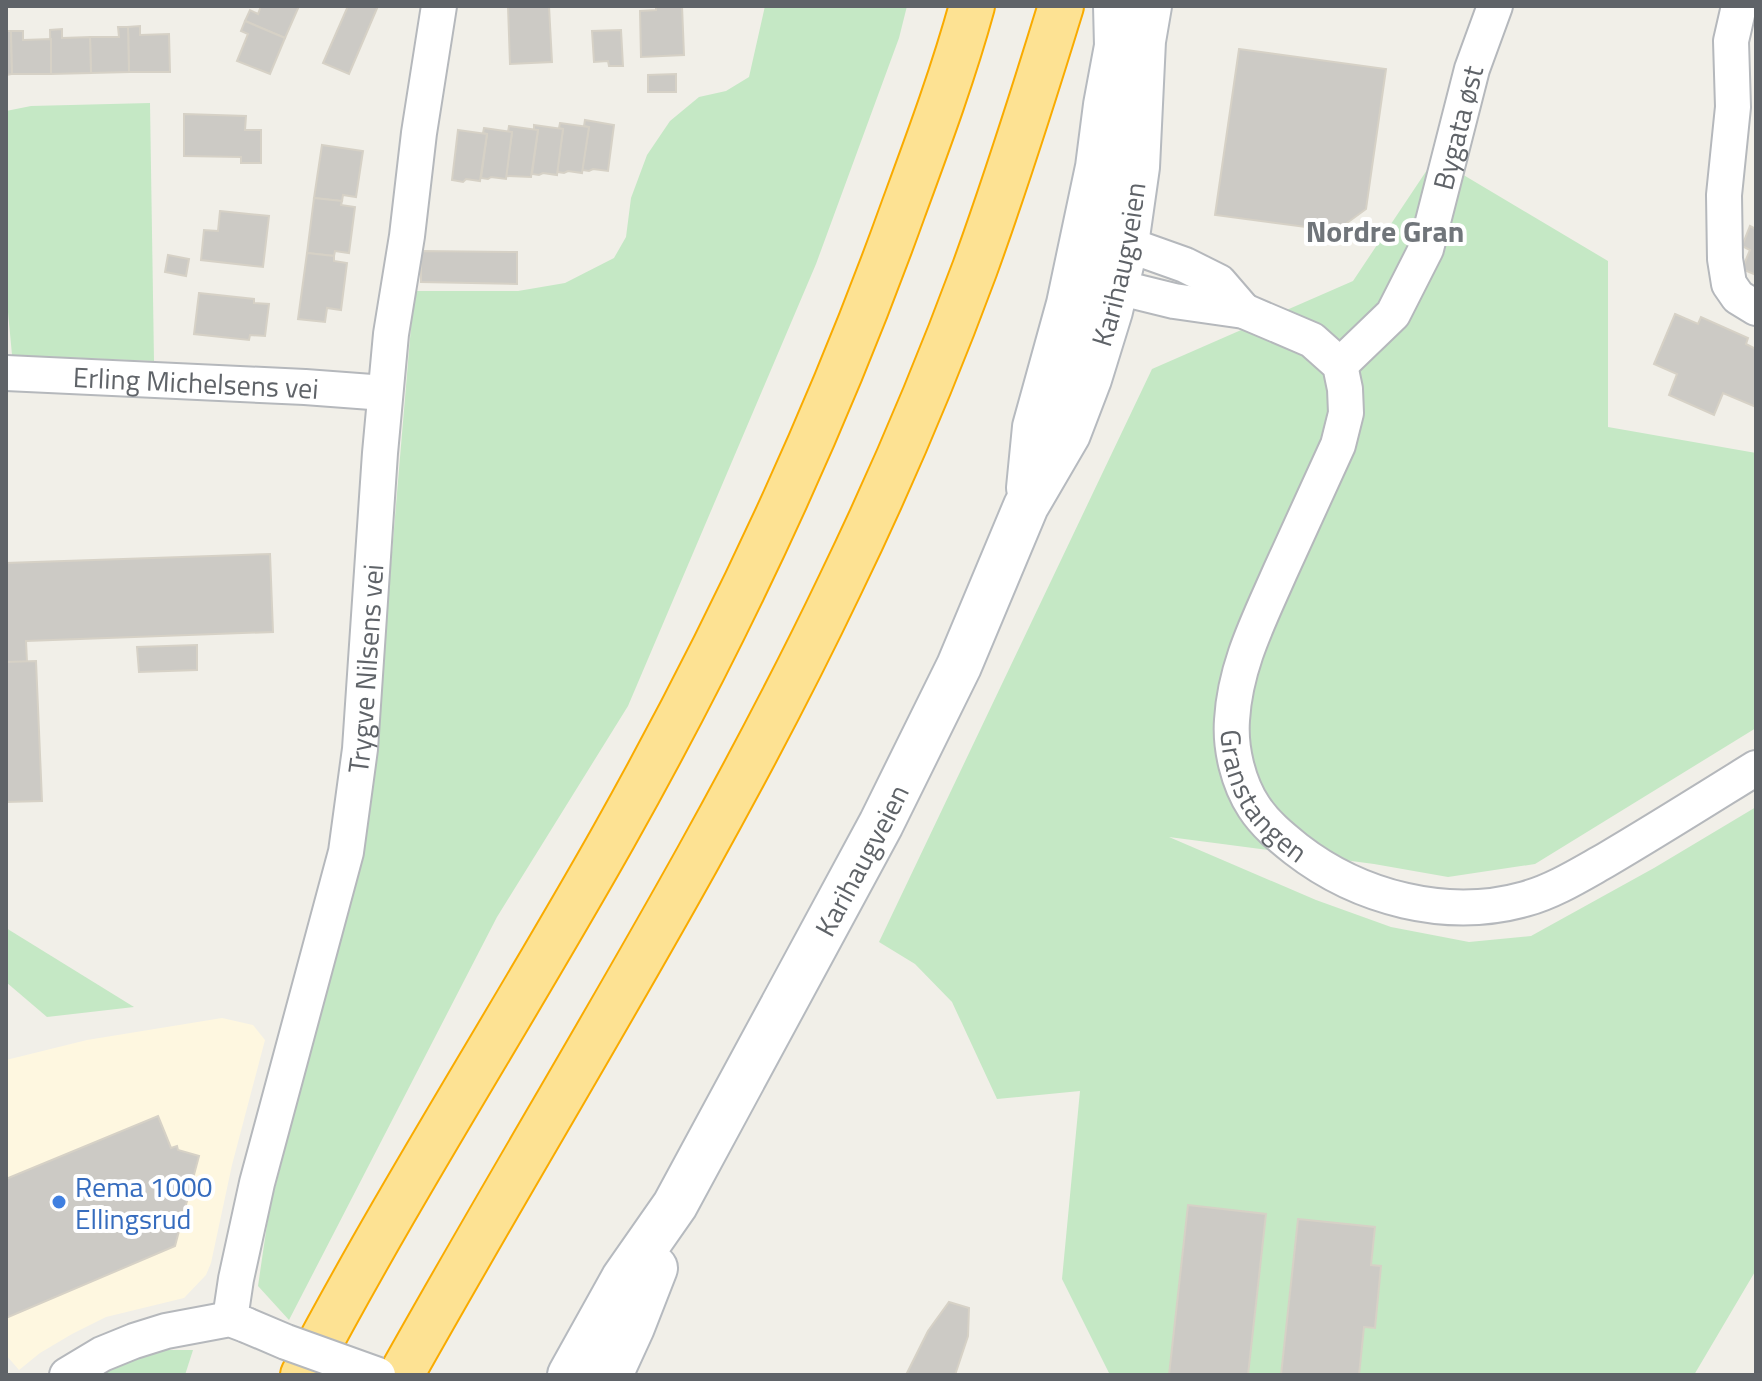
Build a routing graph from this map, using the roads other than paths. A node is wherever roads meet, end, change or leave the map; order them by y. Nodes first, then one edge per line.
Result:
1 (439, 6) edge
2 (972, 6) edge
3 (1061, 6) edge
4 (1149, 6) edge
5 (1495, 6) edge
6 (1739, 6) edge
7 (1116, 26) edge
8 (1744, 112) edge
9 (1126, 244) junction
10 (1080, 253) junction
11 (1117, 287) junction
12 (1756, 308) edge
13 (1244, 311) junction
14 (1340, 365) junction
15 (6, 373) edge
16 (385, 393) junction
17 (1026, 506) junction
18 (1756, 768) edge
19 (675, 1205) junction
20 (238, 1322) junction
21 (67, 1375) edge
22 (303, 1375) edge
23 (378, 1375) edge
24 (401, 1375) edge
25 (570, 1375) edge
26 (610, 1375) edge

1 - 16 street, Trygve Nilsens vei
2 - 22 highway
3 - 24 highway
4 - 9 main road, Karihaugveien
5 - 14 street, Bygata øst
6 - 8 street
7 - 10 main road, Karihaugveien
8 - 12 street
9 - 10 street
9 - 11 main road, Karihaugveien
9 - 13 street
10 - 11 street
10 - 17 main road, Karihaugveien
11 - 13 street
11 - 17 main road, Karihaugveien
13 - 14 street
14 - 18 street, Granstangen
15 - 16 street, Erling Michelsens vei
16 - 20 street, Trygve Nilsens vei
17 - 19 main road, Karihaugveien
19 - 25 main road, Karihaugveien
19 - 26 main road, Karihaugveien
20 - 21 street
20 - 23 street, bridge

